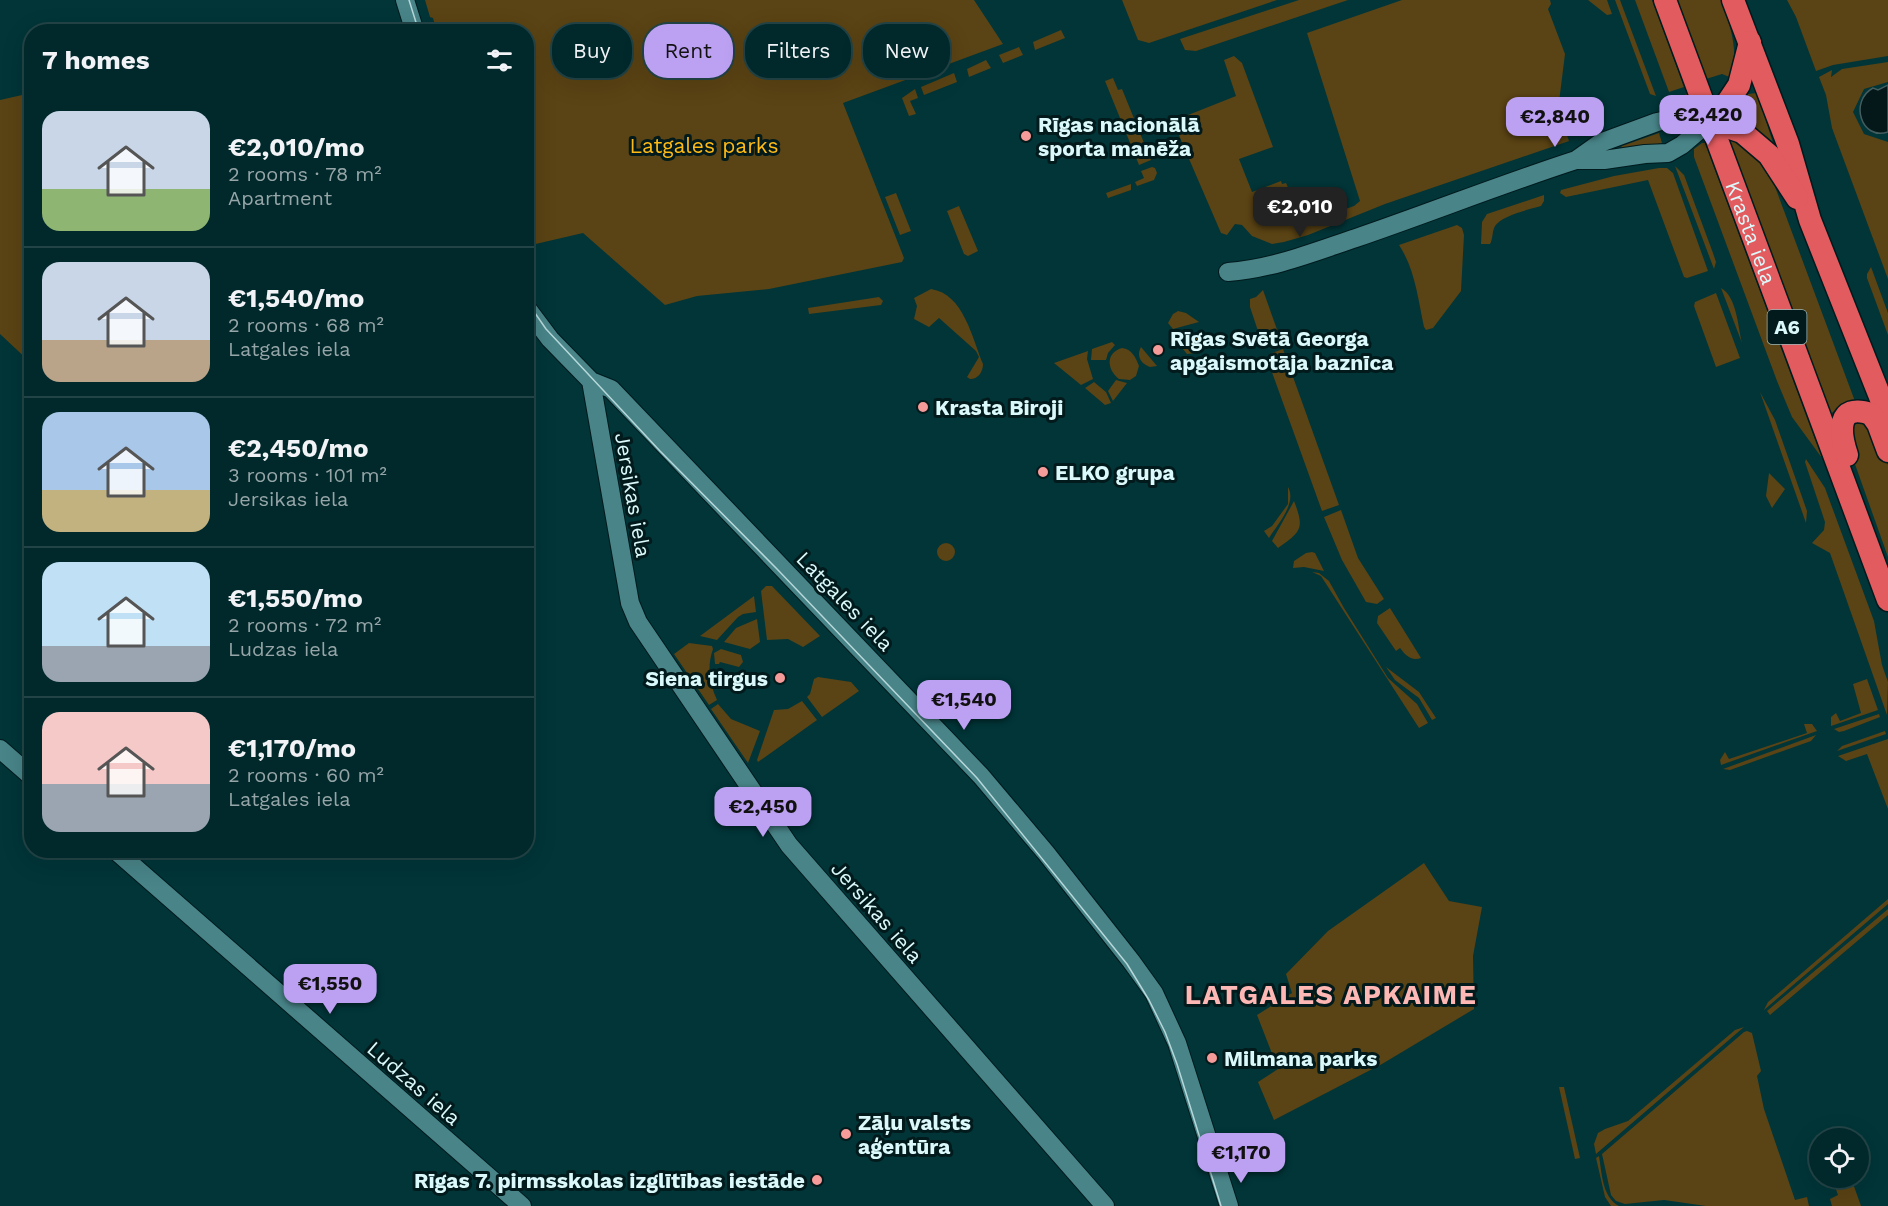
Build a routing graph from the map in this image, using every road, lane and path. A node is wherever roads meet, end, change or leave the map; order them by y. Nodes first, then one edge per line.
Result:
1 (405, 0) edge
2 (1665, 0) edge
3 (1733, 0) edge
4 (412, 24) edge
5 (1750, 42) junction
6 (1710, 120) junction
7 (1576, 160) junction
8 (1810, 220) junction
9 (1228, 272) dead end
10 (534, 318) edge
11 (591, 381) junction
12 (1888, 417) edge
13 (1888, 451) edge
14 (1864, 533) junction
15 (1888, 600) edge
16 (0, 749) edge
17 (24, 770) edge
18 (124, 858) edge
19 (522, 1206) edge
20 (1105, 1206) edge
21 (1229, 1206) edge

1 - 4 street
2 - 6 highway, Krasta iela / A6
3 - 5 highway
5 - 6 highway
5 - 8 highway
6 - 7 street
6 - 7 street
6 - 8 highway
6 - 14 highway, Krasta iela / A6
7 - 9 street
8 - 12 highway
10 - 11 street, Latgales iela
11 - 20 street, Jersikas iela
11 - 21 street, Latgales iela
13 - 14 highway, A6
14 - 15 highway, Krasta iela / A6
16 - 17 street
18 - 19 street, Ludzas iela

